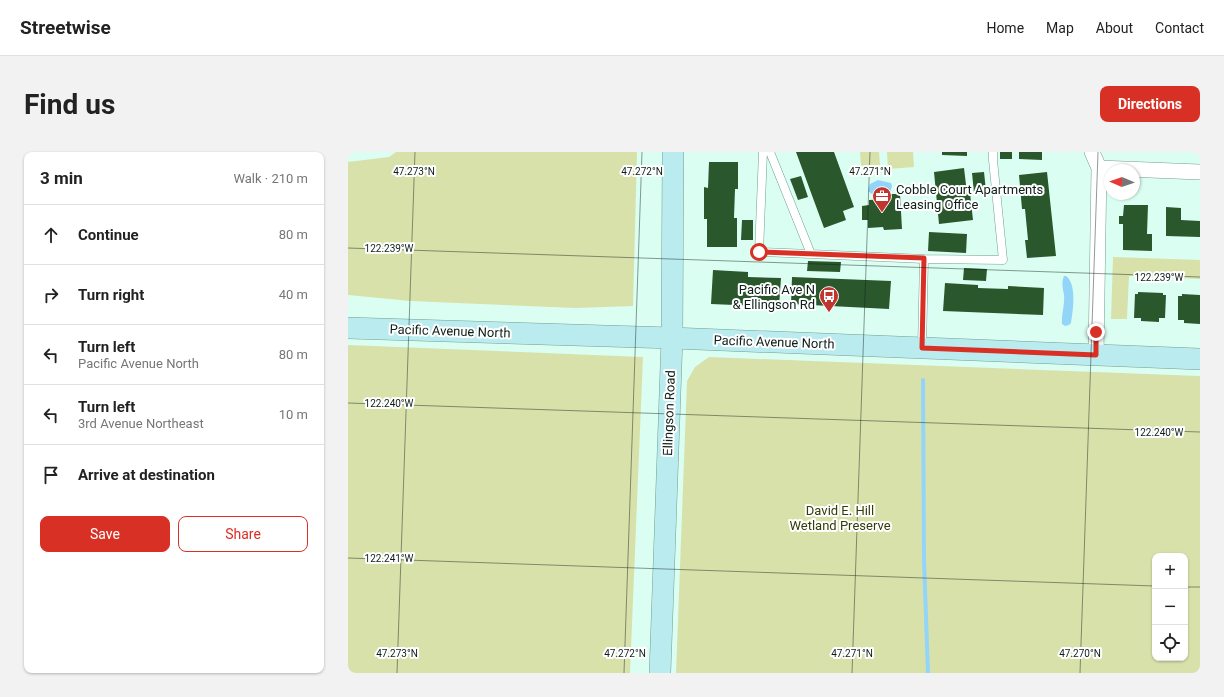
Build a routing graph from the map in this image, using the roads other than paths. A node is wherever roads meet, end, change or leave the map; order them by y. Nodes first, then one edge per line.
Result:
1 (673, 152) edge
2 (763, 152) edge
3 (770, 152) edge
4 (993, 152) edge
5 (1092, 152) edge
6 (1099, 168) junction
7 (1200, 172) edge
8 (811, 254) junction
9 (924, 258) junction
10 (348, 328) edge
11 (672, 338) junction
12 (922, 348) junction
13 (1096, 355) junction
14 (1200, 359) edge
15 (660, 673) edge

1 - 11 street, Ellingson Road
2 - 8 lane
3 - 8 lane
4 - 9 lane
5 - 6 street
6 - 7 street
6 - 13 street
8 - 9 lane
9 - 12 lane
10 - 11 street, Pacific Avenue North
11 - 12 street, Pacific Avenue North
11 - 15 street, Ellingson Road
12 - 13 street, Pacific Avenue North
13 - 14 street, Pacific Avenue North

